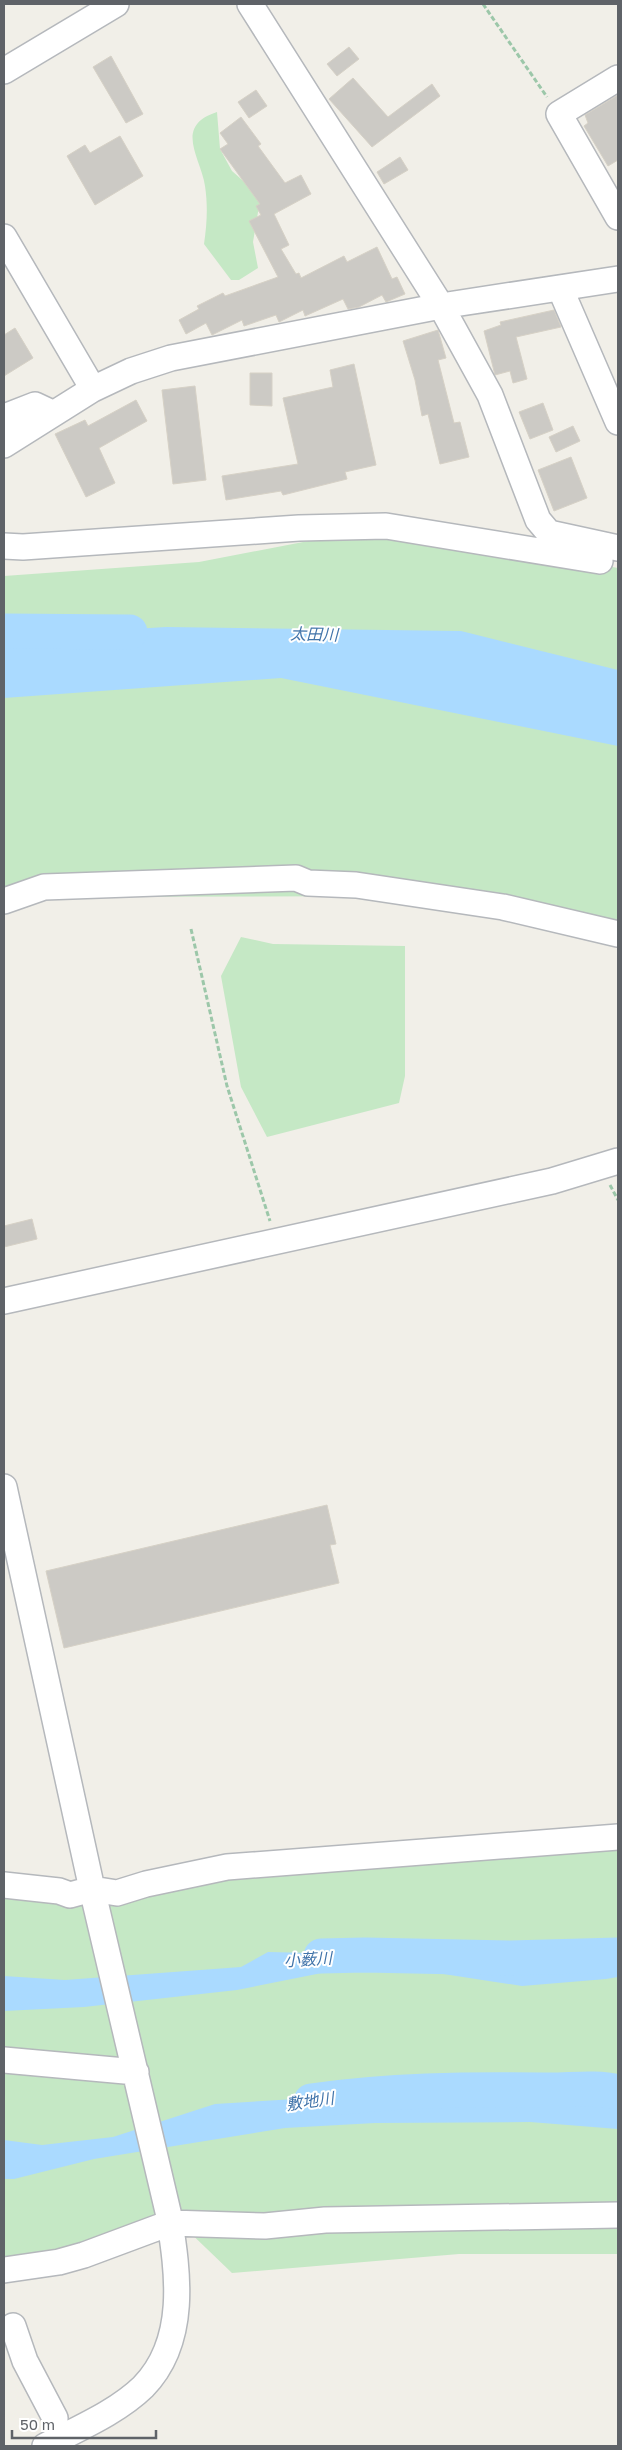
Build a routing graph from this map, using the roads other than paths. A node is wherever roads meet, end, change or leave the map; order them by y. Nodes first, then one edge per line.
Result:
1 (116, 4) edge
2 (250, 4) edge
3 (4, 71) edge
4 (618, 78) edge
5 (618, 217) edge
6 (4, 237) edge
7 (618, 279) edge
8 (560, 288) junction
9 (441, 306) junction
10 (93, 389) junction
11 (52, 413) junction
12 (4, 417) edge
13 (618, 422) edge
14 (4, 445) edge
15 (4, 546) edge
16 (618, 548) edge
17 (618, 564) edge
18 (4, 901) edge
19 (618, 934) edge
20 (618, 1161) edge
21 (4, 1301) edge
22 (4, 1487) edge
23 (618, 1837) edge
24 (4, 1885) edge
25 (81, 1892) junction
26 (4, 1901) edge
27 (4, 2060) edge
28 (136, 2072) junction
29 (618, 2215) edge
30 (169, 2220) junction
31 (4, 2270) edge
32 (13, 2326) dead end
33 (55, 2418) dead end
34 (45, 2446) edge

1 - 3 street
2 - 9 street
4 - 5 street
6 - 10 street
7 - 8 street
8 - 9 street
8 - 13 street
9 - 10 street
9 - 16 street
10 - 11 street
11 - 12 street
11 - 14 street
15 - 17 street
18 - 19 street
20 - 21 street
22 - 25 street
23 - 25 street
24 - 25 street
25 - 26 street
25 - 28 street
27 - 28 street
28 - 30 street
29 - 30 street
30 - 31 street
30 - 34 street
32 - 33 street

